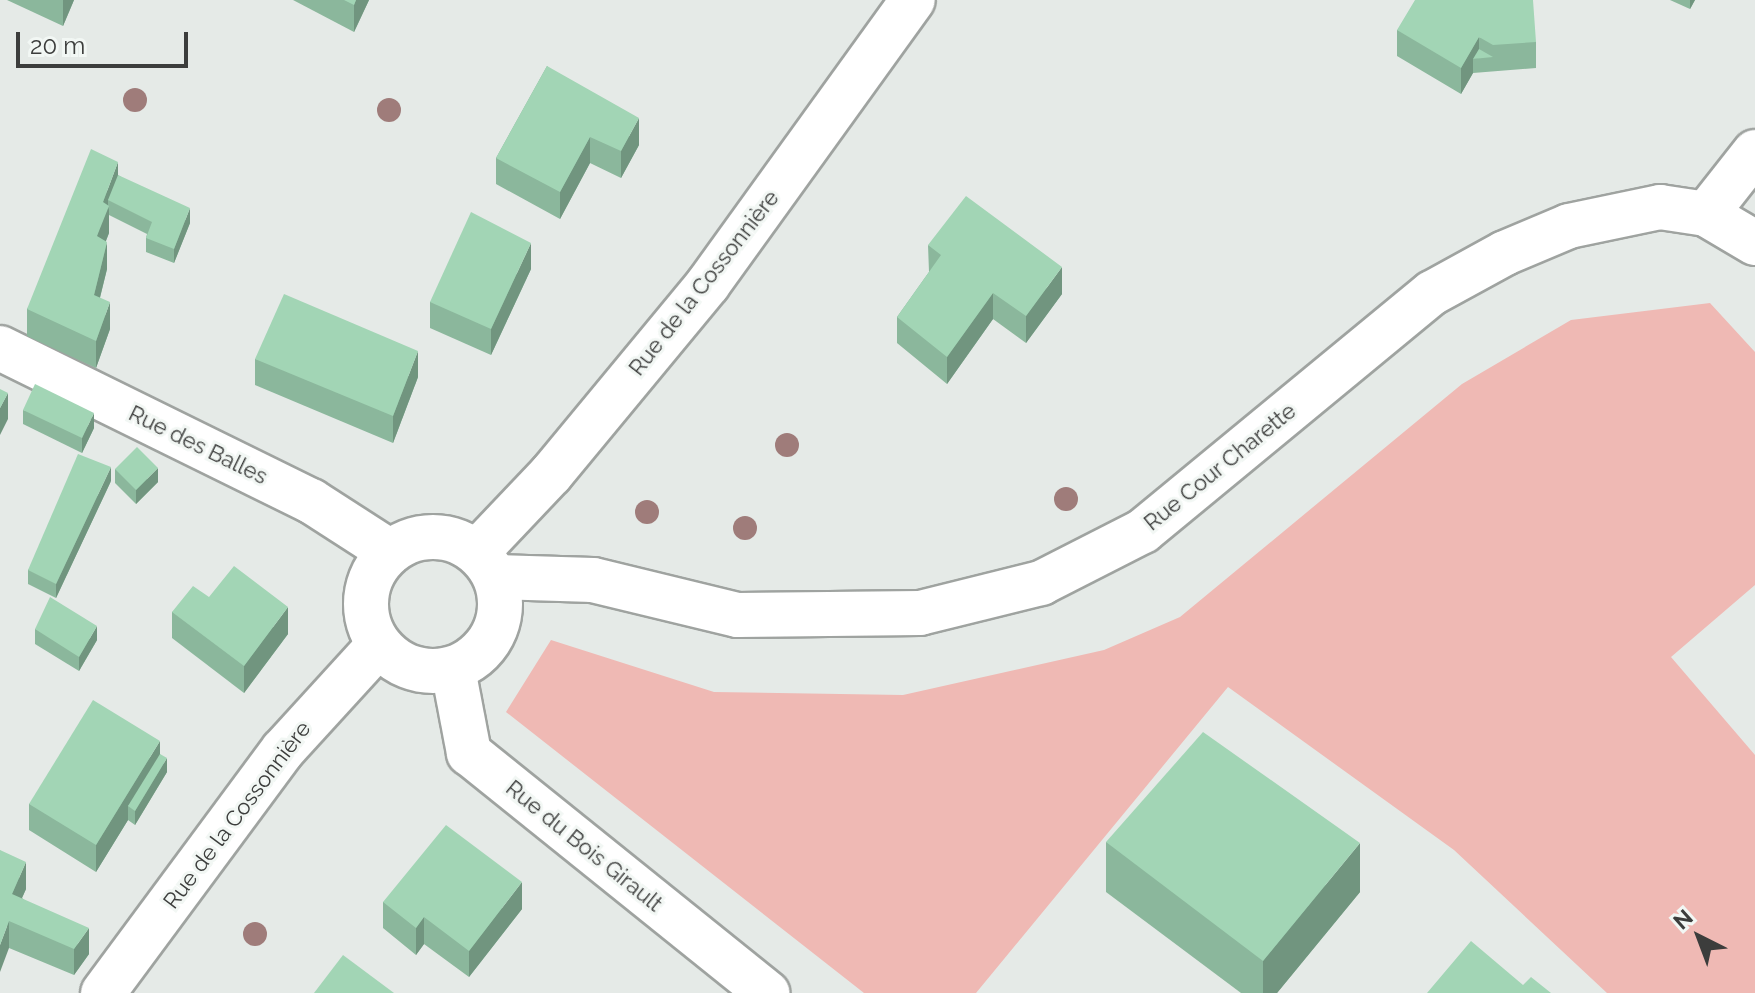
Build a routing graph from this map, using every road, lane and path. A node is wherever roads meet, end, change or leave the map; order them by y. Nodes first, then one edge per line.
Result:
1 (913, 0) edge
2 (1755, 152) edge
3 (1706, 214) junction
4 (1755, 243) edge
5 (0, 348) edge
6 (390, 552) junction
7 (487, 565) junction
8 (379, 645) junction
9 (453, 669) junction
10 (103, 993) edge
11 (767, 993) edge

1 - 7 street, Rue de la Cossonnière
2 - 3 street
3 - 4 street, Rue Cour Charette
3 - 7 street, Rue Cour Charette
5 - 6 street, Rue des Balles
6 - 7 street
6 - 8 street
7 - 9 street
8 - 9 street
8 - 10 street, Rue de la Cossonnière
9 - 11 street, Rue du Bois Girault

